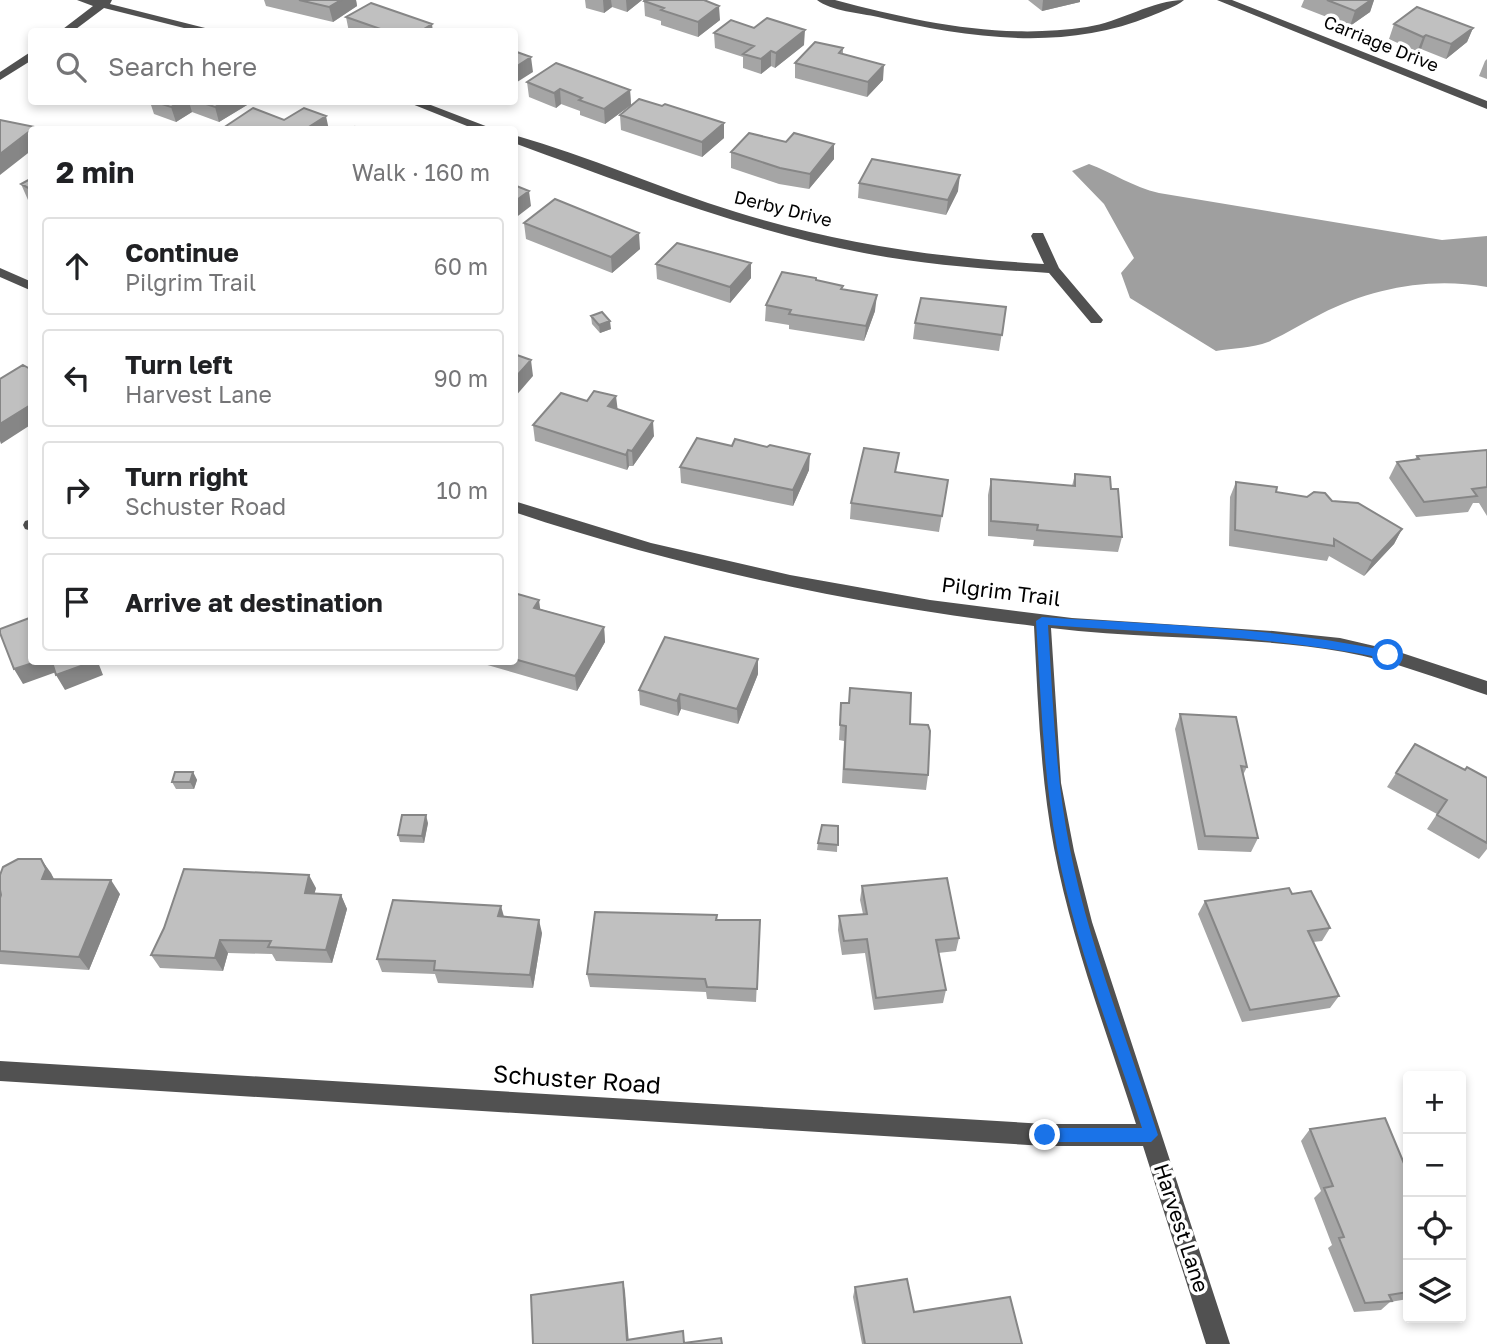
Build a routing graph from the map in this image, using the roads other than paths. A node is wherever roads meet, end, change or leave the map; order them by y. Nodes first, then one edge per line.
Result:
1 (82, 0) edge
2 (822, 0) edge
3 (1179, 0) edge
4 (1222, 0) edge
5 (105, 2) edge
6 (69, 28) edge
7 (201, 28) edge
8 (28, 57) edge
9 (0, 77) edge
10 (421, 105) edge
11 (1487, 105) edge
12 (478, 126) edge
13 (518, 140) edge
14 (1038, 236) dead end
15 (1053, 269) junction
16 (0, 272) edge
17 (28, 285) edge
18 (1097, 320) dead end
19 (518, 507) edge
20 (1042, 621) junction
21 (1487, 688) edge
22 (0, 1071) edge
23 (1151, 1135) junction
24 (1218, 1344) edge

1 - 5 street
2 - 3 street
4 - 11 street, Carriage Drive
5 - 6 street
5 - 7 street
8 - 9 street
10 - 12 street
13 - 15 street, Derby Drive
14 - 15 street
15 - 18 street
16 - 17 street
19 - 20 street, Pilgrim Trail
20 - 21 street, Pilgrim Trail
20 - 23 street, Harvest Lane
22 - 23 street, Schuster Road
23 - 24 street, Harvest Lane

